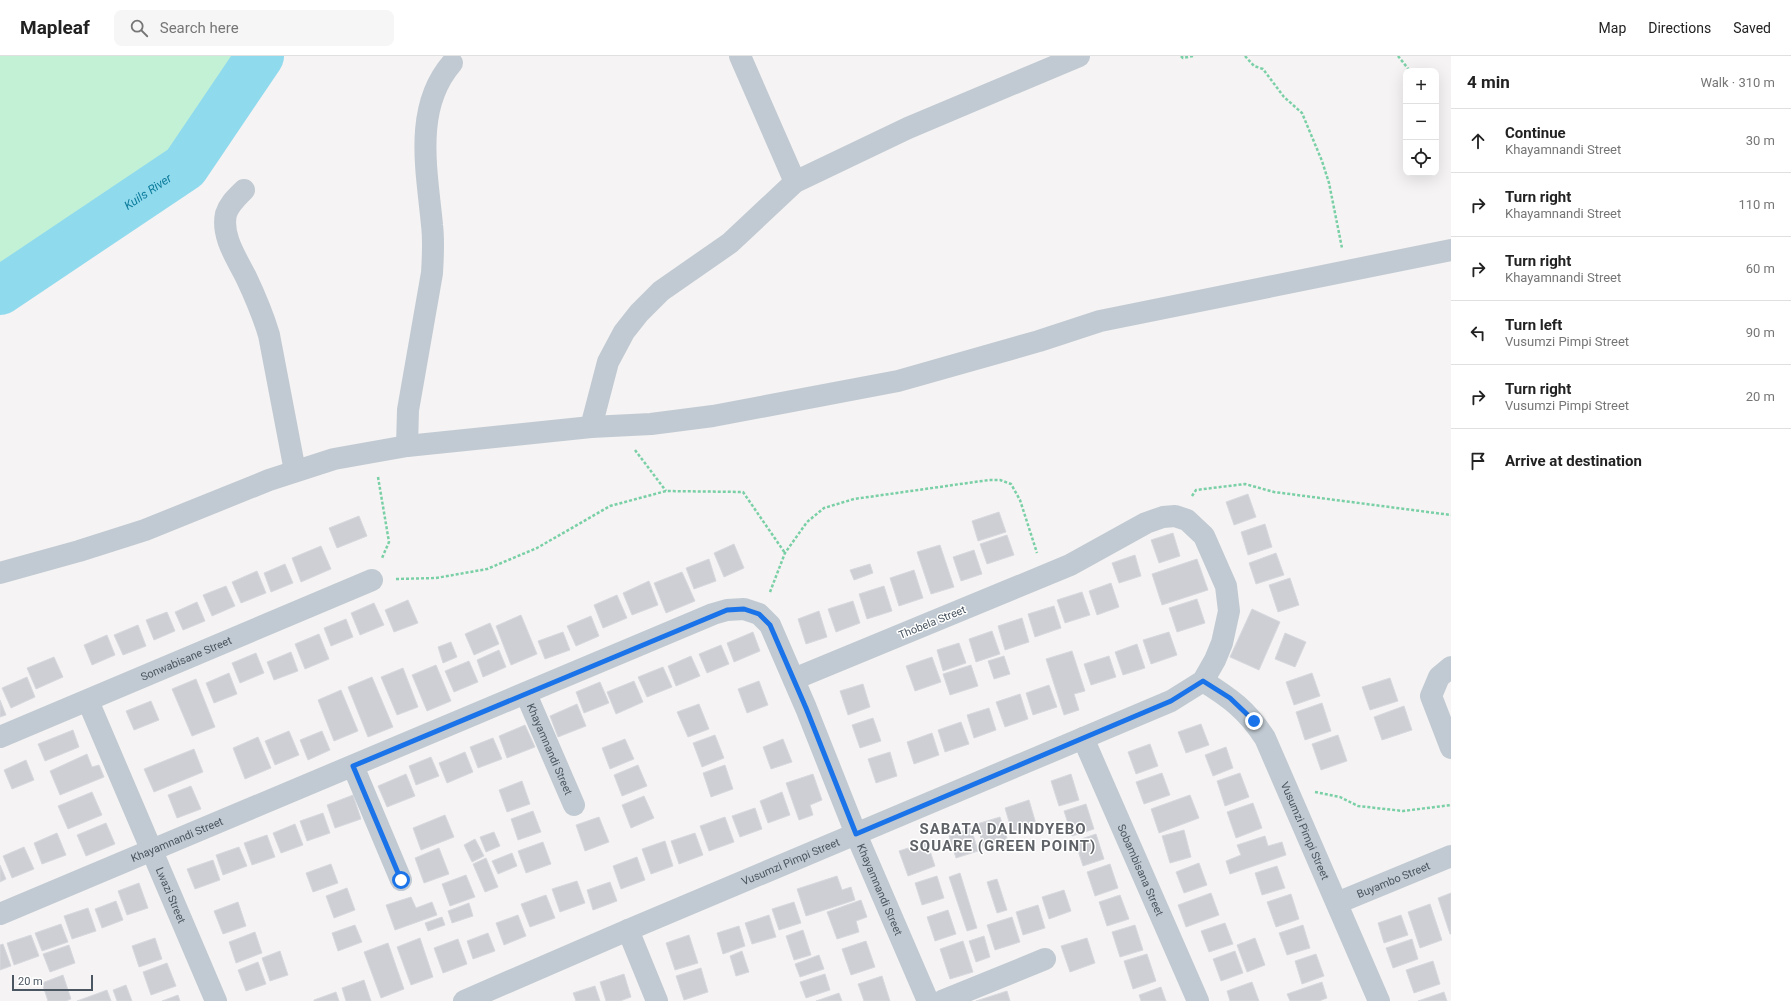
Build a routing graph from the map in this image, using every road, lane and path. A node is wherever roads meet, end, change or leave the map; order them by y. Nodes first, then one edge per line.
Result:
1 (740, 56) edge
2 (1079, 56) edge
3 (1181, 56) edge
4 (1193, 56) edge
5 (1245, 56) edge
6 (1398, 56) edge
7 (452, 63) dead end
8 (1408, 68) edge
9 (795, 182) junction
10 (244, 190) dead end
11 (1451, 250) edge
12 (1347, 272) junction
13 (618, 425) junction
14 (591, 427) junction
15 (407, 446) junction
16 (374, 451) junction
17 (295, 471) junction
18 (666, 491) junction
19 (1451, 515) edge
20 (1175, 516) junction
21 (785, 553) junction
22 (0, 573) edge
23 (1044, 576) junction
24 (372, 580) junction
25 (759, 614) junction
26 (1451, 667) edge
27 (794, 679) junction
28 (1203, 681) junction
29 (526, 694) junction
30 (88, 701) junction
31 (0, 737) edge
32 (1083, 738) junction
33 (1451, 748) edge
34 (353, 766) junction
35 (1289, 794) junction
36 (574, 805) dead end
37 (1451, 805) edge
38 (856, 834) junction
39 (152, 852) junction
40 (1451, 856) edge
41 (401, 880) dead end
42 (1337, 904) junction
43 (0, 914) edge
44 (628, 930) junction
45 (1045, 959) dead end
46 (478, 998) edge
47 (216, 1001) edge
48 (657, 1001) edge
49 (928, 1001) edge
50 (942, 1001) edge
51 (1198, 1001) edge
52 (1379, 1001) edge

1 - 9 street
2 - 9 street
3 - 4 path
5 - 12 path
6 - 8 path
7 - 15 street
9 - 14 street
10 - 17 street
11 - 12 street
12 - 13 street
13 - 14 street
13 - 18 path
14 - 15 street
15 - 16 street
16 - 17 street
16 - 24 path
17 - 22 street
18 - 21 path
18 - 24 path
19 - 20 path
20 - 23 street, Thobela Street
20 - 28 street, Vusumzi Pimpi Street
21 - 23 path
21 - 25 path
23 - 27 street, Thobela Street
24 - 30 street, Sonwabisane Street
25 - 27 street, Khayamnandi Street
25 - 29 street, Khayamnandi Street
26 - 33 street
27 - 38 street, Khayamnandi Street
28 - 32 street, Vusumzi Pimpi Street
28 - 35 street, Vusumzi Pimpi Street
29 - 34 street, Khayamnandi Street
29 - 36 street, Khayamnandi Street
30 - 31 street, Sonwabisane Street
30 - 39 street, Lwazi Street
32 - 38 street, Vusumzi Pimpi Street
32 - 51 street, Sobambisana Street
34 - 39 street, Khayamnandi Street
34 - 41 street
35 - 37 path
35 - 42 street, Vusumzi Pimpi Street
38 - 44 street, Vusumzi Pimpi Street
38 - 49 street, Khayamnandi Street
39 - 43 street, Khayamnandi Street
39 - 47 street, Lwazi Street
40 - 42 street, Buyambo Street
42 - 52 street, Vusumzi Pimpi Street
44 - 46 street, Vusumzi Pimpi Street
44 - 48 street
45 - 50 street

